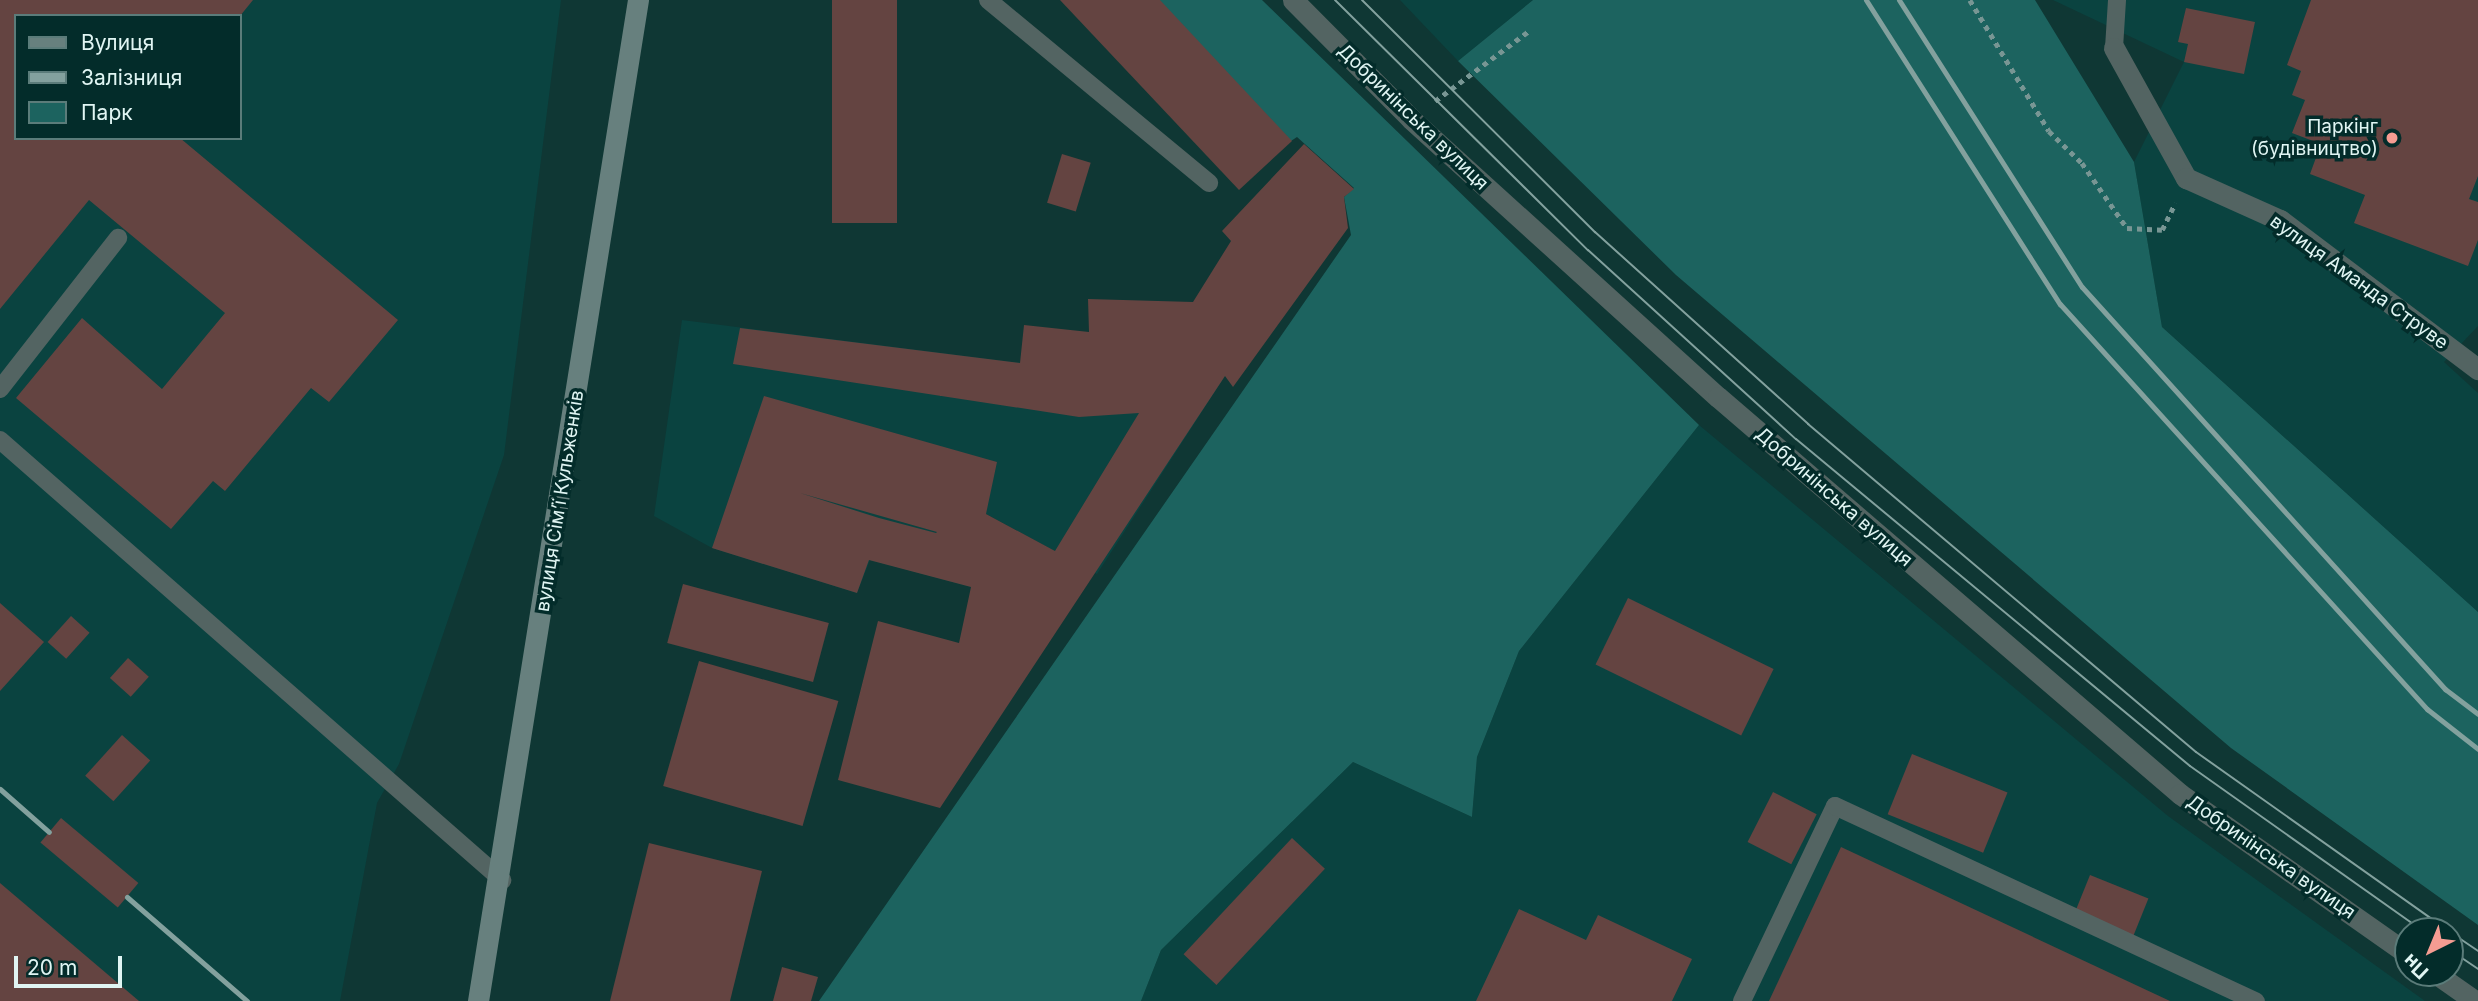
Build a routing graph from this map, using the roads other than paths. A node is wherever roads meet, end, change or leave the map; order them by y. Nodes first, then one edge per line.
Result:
1 (638, 0) edge
2 (988, 0) edge
3 (1293, 0) edge
4 (2117, 0) edge
5 (2114, 48) joint
6 (1209, 183) dead end
7 (118, 238) dead end
8 (2476, 364) edge
9 (0, 389) edge
10 (0, 440) edge
11 (502, 880) junction
12 (2394, 944) edge
13 (2455, 987) edge
14 (478, 1001) edge
15 (1742, 1001) edge
16 (2256, 1001) edge
17 (2475, 1001) edge

1 - 11 main road, вулиця Сімʼї Кульженків
2 - 6 lane
3 - 12 street, Добринінська вулиця
4 - 5 lane
5 - 8 street, вулиця Аманда Струве
7 - 9 lane
10 - 11 lane
11 - 14 main road, вулиця Сімʼї Кульженків
13 - 17 street
15 - 16 lane

